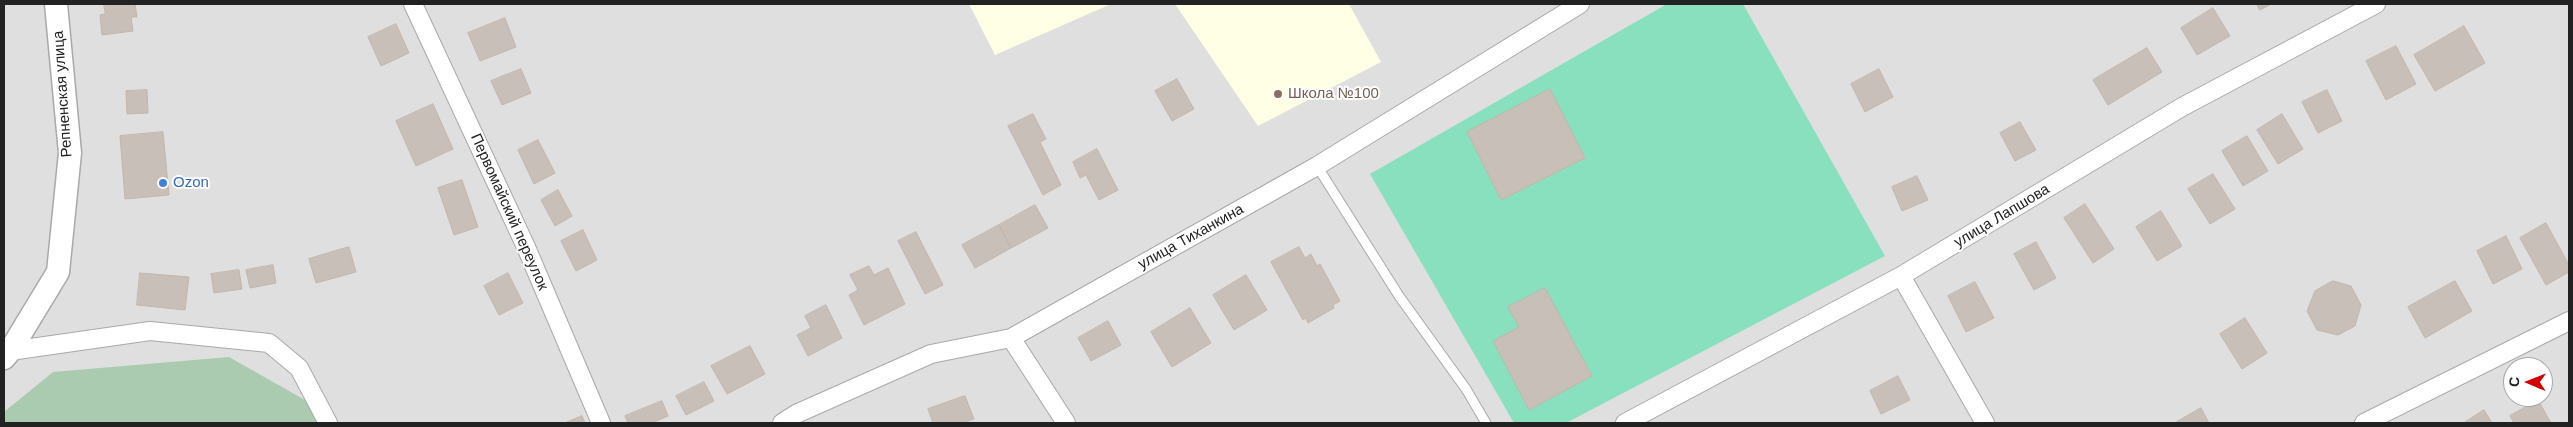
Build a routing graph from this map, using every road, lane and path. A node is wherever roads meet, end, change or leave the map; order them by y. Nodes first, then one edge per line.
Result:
1 (56, 4) edge
2 (413, 4) edge
3 (1580, 4) edge
4 (2376, 4) edge
5 (1317, 166) junction
6 (1901, 276) junction
7 (2569, 321) edge
8 (1011, 338) junction
9 (6, 352) edge
10 (328, 423) edge
11 (600, 423) edge
12 (782, 423) edge
13 (1066, 423) edge
14 (1486, 423) edge
15 (1625, 423) edge
16 (1985, 423) edge
17 (2364, 423) edge

1 - 9 street, Репненская улица
2 - 11 street, Первомайский переулок
3 - 5 street, улица Тиханкина
4 - 6 street, улица Лапшова
5 - 8 street, улица Тиханкина
5 - 14 lane
6 - 15 street, улица Лапшова
6 - 16 street
7 - 17 street
8 - 12 street, улица Тиханкина
8 - 13 street
9 - 10 street

